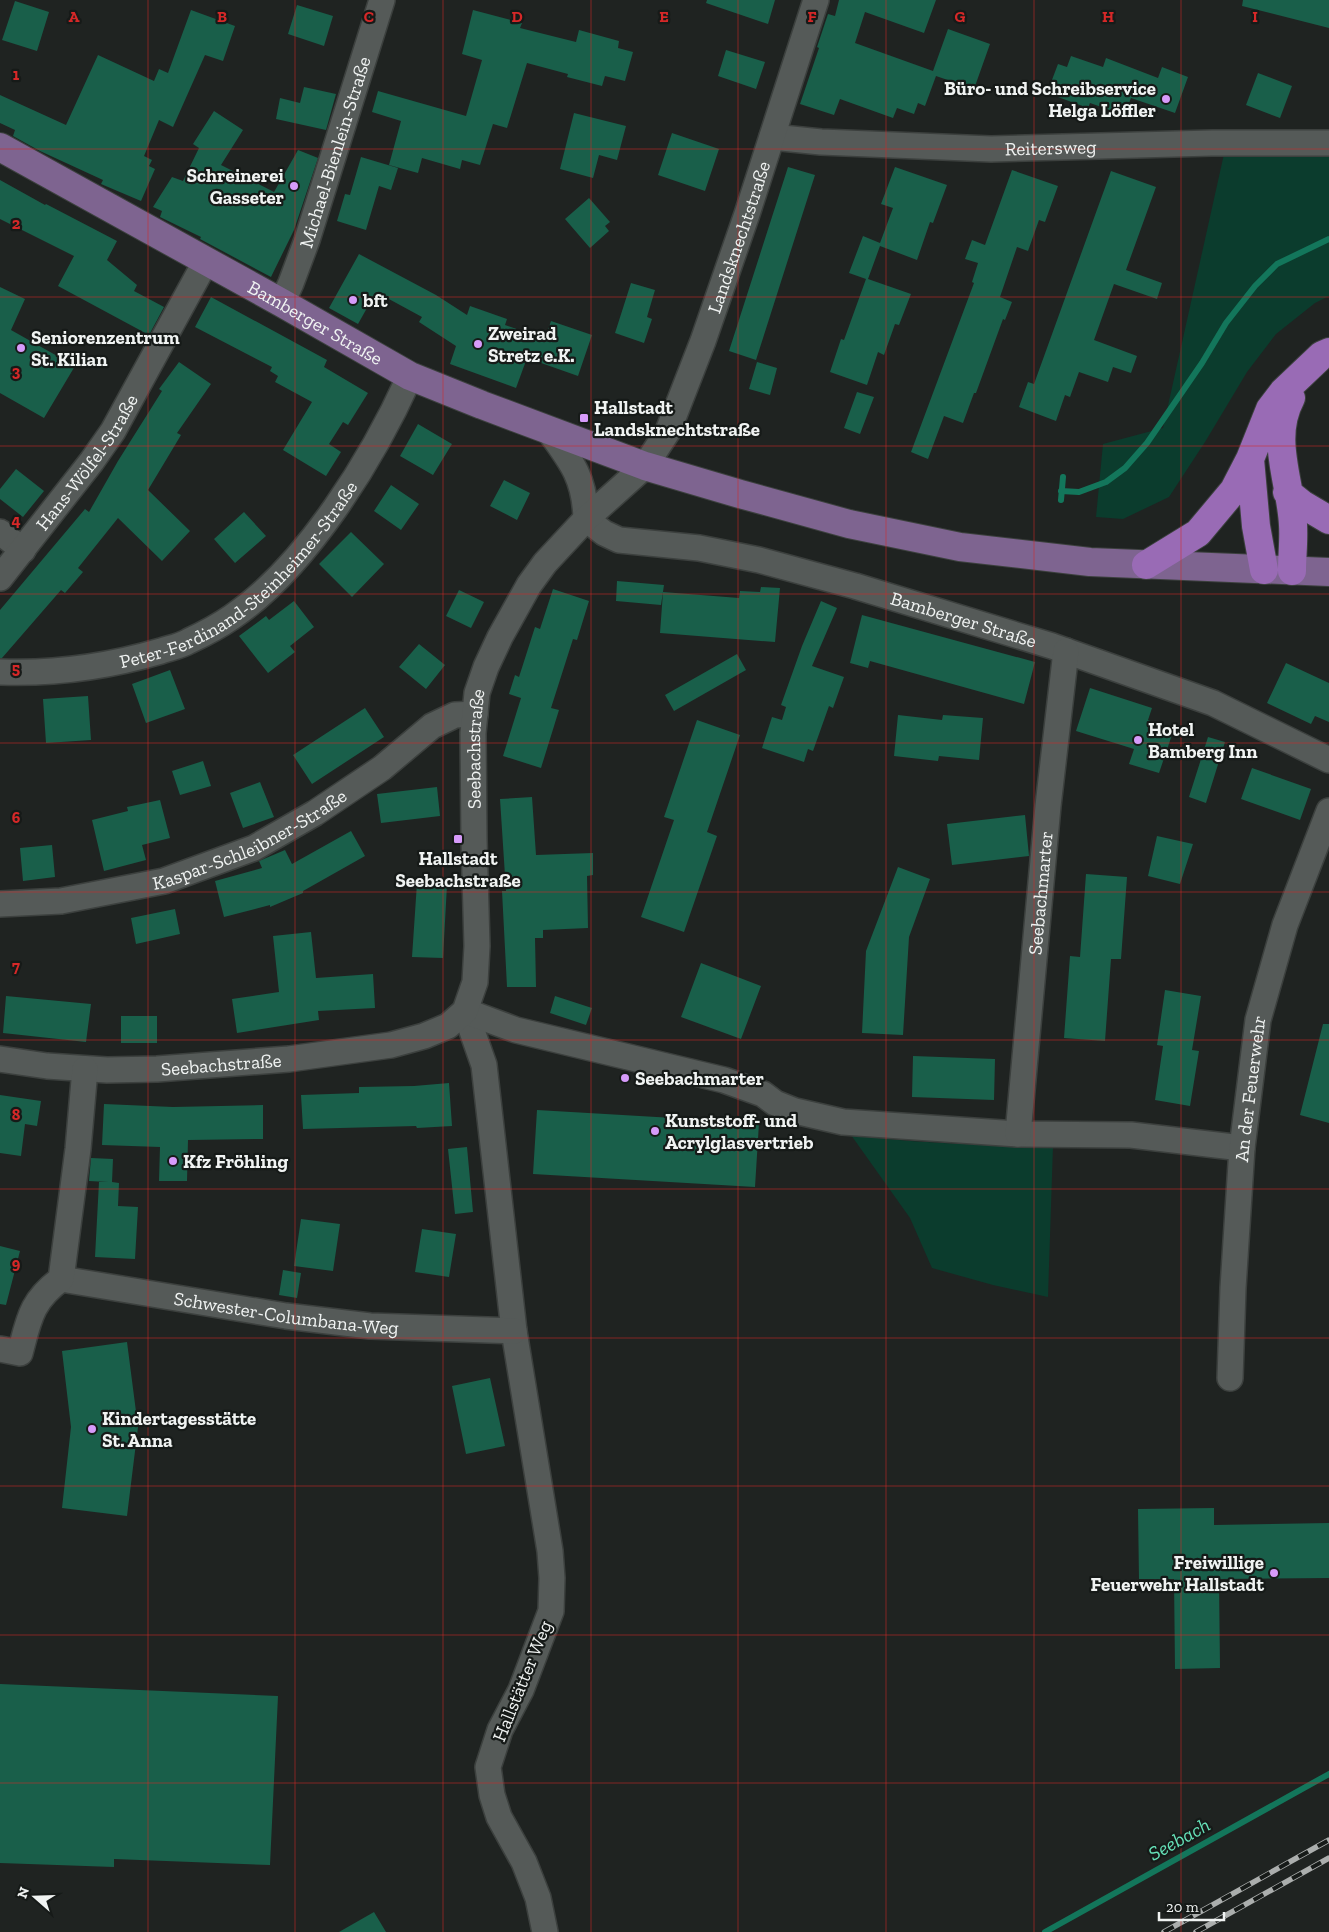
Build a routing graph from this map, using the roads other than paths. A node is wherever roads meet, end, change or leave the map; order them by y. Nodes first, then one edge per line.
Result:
1 (382, 0) edge
2 (816, 0) edge
3 (772, 137) junction
4 (1329, 143) edge
5 (0, 147) edge
6 (206, 261) junction
7 (282, 302) junction
8 (1329, 352) edge
9 (1304, 372) junction
10 (410, 376) junction
11 (549, 431) junction
12 (1250, 459) junction
13 (646, 466) junction
14 (1287, 492) junction
15 (586, 519) junction
16 (1329, 520) edge
17 (0, 532) edge
18 (23, 550) junction
19 (1146, 564) junction
20 (1264, 570) junction
21 (1292, 571) junction
22 (1329, 572) edge
23 (0, 578) edge
24 (1066, 651) junction
25 (0, 672) edge
26 (475, 714) junction
27 (1329, 760) edge
28 (1329, 811) edge
29 (0, 904) edge
30 (465, 1011) junction
31 (0, 1059) edge
32 (85, 1069) junction
33 (1018, 1134) junction
34 (1242, 1148) junction
35 (61, 1279) junction
36 (514, 1331) junction
37 (10, 1351) edge
38 (1230, 1378) dead end
39 (545, 1932) edge

1 - 7 street, Michael-Bienlein-Straße
2 - 3 street, Landsknechtstraße
3 - 4 street, Reitersweg
3 - 13 street, Landsknechtstraße
5 - 6 main road, Bamberger Straße
6 - 7 main road, Bamberger Straße
6 - 18 street, Hans-Wölfel-Straße
7 - 10 main road, Bamberger Straße
8 - 9 highway
9 - 12 highway
9 - 14 highway
10 - 11 main road, Bamberger Straße
10 - 25 street, Peter-Ferdinand-Steinheimer-Straße
11 - 13 main road, Bamberger Straße
11 - 15 street
12 - 19 highway
12 - 20 highway
13 - 15 street, Seebachstraße
13 - 19 main road, Bamberger Straße
14 - 16 highway
14 - 21 highway
15 - 24 street, Bamberger Straße
15 - 26 street, Seebachstraße
17 - 18 street
18 - 23 street, Hans-Wölfel-Straße
19 - 20 main road, Bamberger Straße
20 - 21 main road, Bamberger Straße
21 - 22 main road, Bamberger Straße
24 - 27 street, Bamberger Straße
24 - 33 street, Seebachmarter
26 - 29 street, Kaspar-Schleibner-Straße
26 - 30 street, Seebachstraße
28 - 34 street, An der Feuerwehr
30 - 32 street, Seebachstraße
30 - 33 street
30 - 36 street
31 - 32 street, Seebachstraße
32 - 35 street
33 - 34 street
34 - 38 street, An der Feuerwehr
35 - 36 street, Schwester-Columbana-Weg
35 - 37 street
36 - 39 street, Hallstätter Weg

